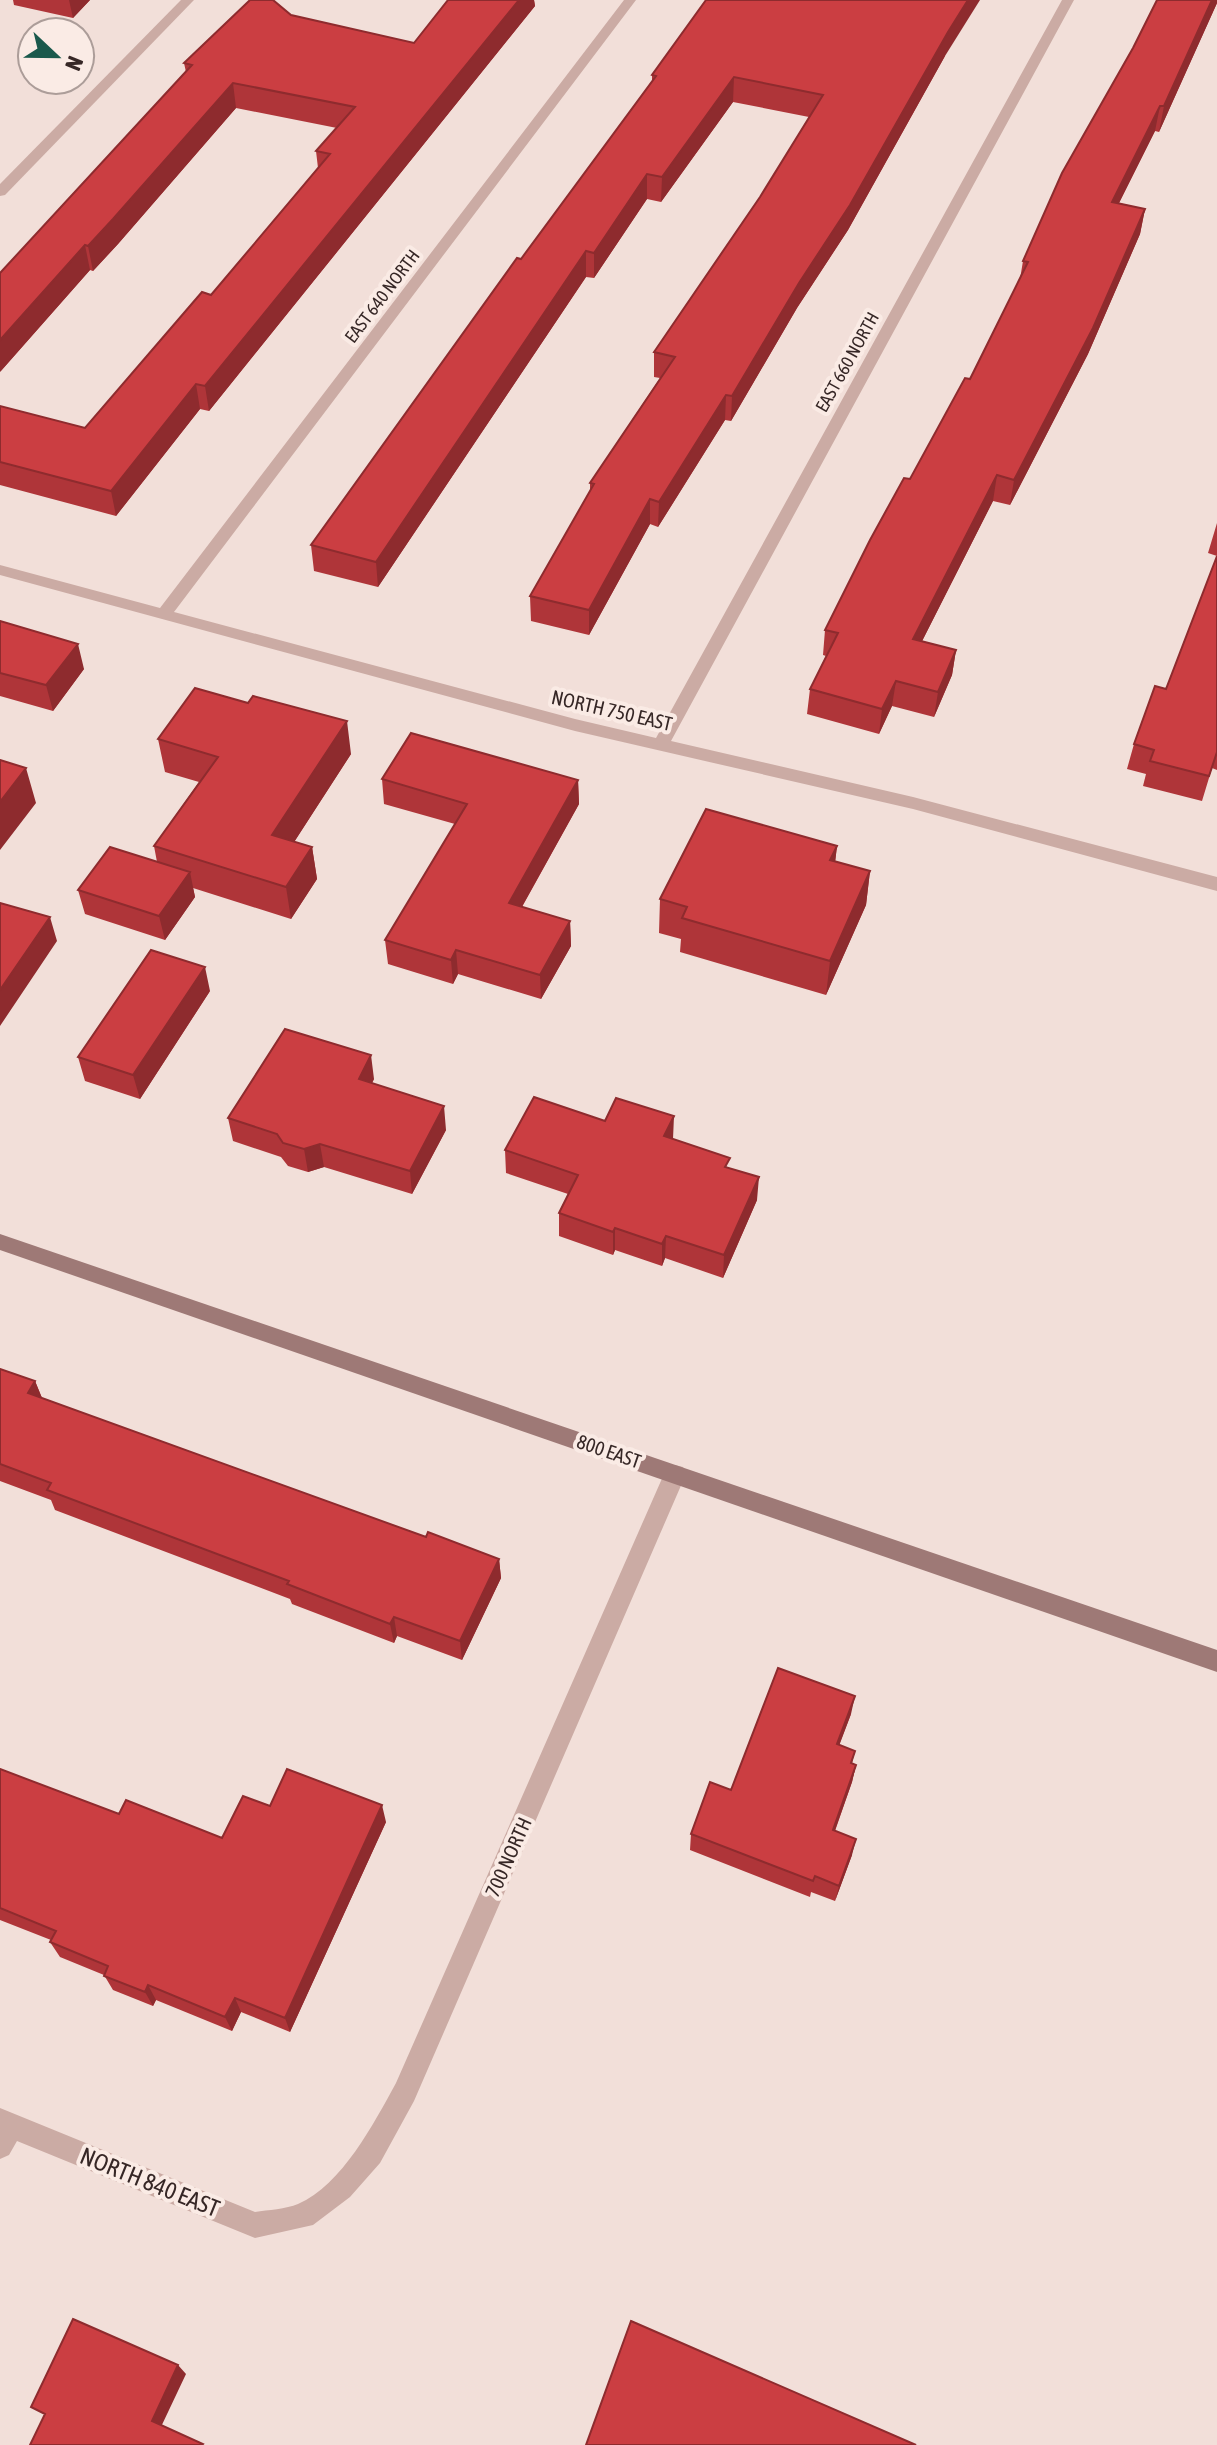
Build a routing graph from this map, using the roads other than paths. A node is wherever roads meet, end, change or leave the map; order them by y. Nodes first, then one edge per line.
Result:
1 (188, 0) edge
2 (630, 0) edge
3 (1068, 0) edge
4 (0, 192) edge
5 (0, 570) edge
6 (163, 615) junction
7 (661, 744) junction
8 (1217, 884) edge
9 (0, 1242) edge
10 (675, 1474) junction
11 (1217, 1661) edge
12 (4, 2131) edge
13 (304, 2216) joint

1 - 4 street
2 - 6 street, EAST 640 NORTH
3 - 7 street, EAST 660 NORTH
5 - 6 street, NORTH 750 EAST
6 - 7 street, NORTH 750 EAST
7 - 8 street, NORTH 750 EAST
9 - 10 main road, 800 EAST
10 - 11 main road, 800 EAST
10 - 13 street, 700 NORTH
12 - 13 street, NORTH 840 EAST

